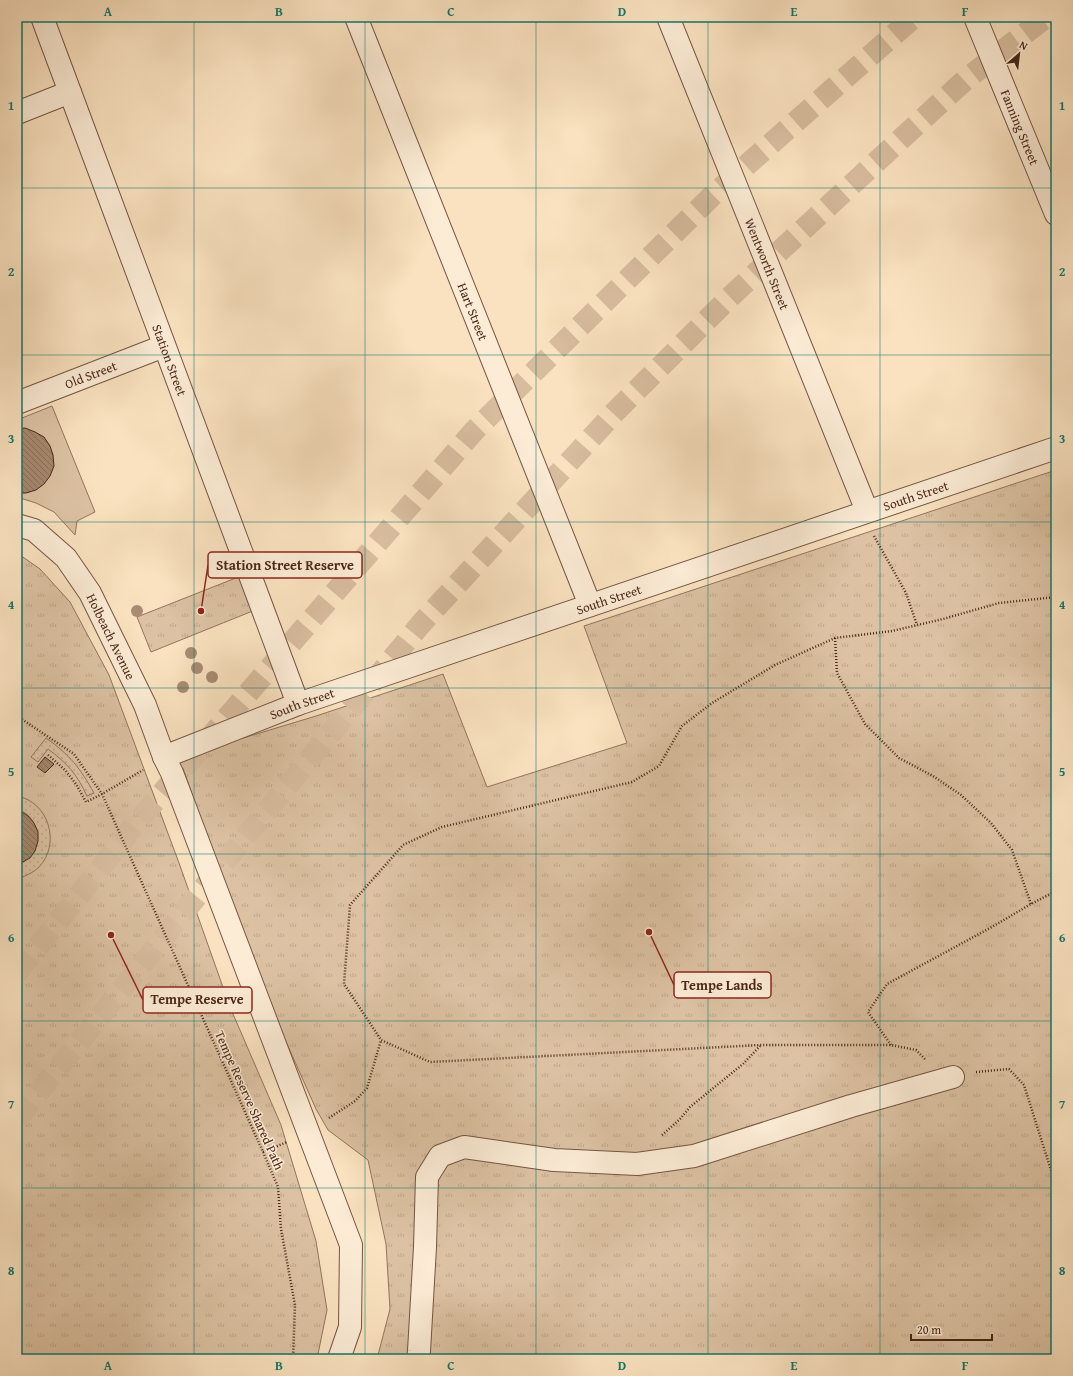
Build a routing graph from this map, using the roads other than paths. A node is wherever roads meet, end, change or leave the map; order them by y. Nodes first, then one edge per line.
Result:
1 (42, 17) edge
2 (356, 17) edge
3 (668, 17) edge
4 (975, 17) edge
5 (70, 92) junction
6 (17, 113) edge
7 (1056, 214) edge
8 (164, 346) junction
9 (17, 403) edge
10 (1056, 448) edge
11 (867, 511) junction
12 (17, 525) edge
13 (590, 605) junction
14 (298, 704) junction
15 (168, 765) junction
16 (953, 1077) road end
17 (339, 1359) edge
18 (418, 1359) edge

1 - 5 street, Station Street
2 - 13 street, Hart Street
3 - 11 street, Wentworth Street
4 - 7 street, Fanning Street
5 - 6 street
5 - 8 street, Station Street
8 - 9 street, Old Street
8 - 14 street, Station Street
10 - 11 street, South Street
11 - 13 street, South Street
12 - 15 street, Holbeach Avenue
13 - 14 street, South Street
14 - 15 street, South Street
15 - 17 street, Holbeach Avenue
16 - 18 street

